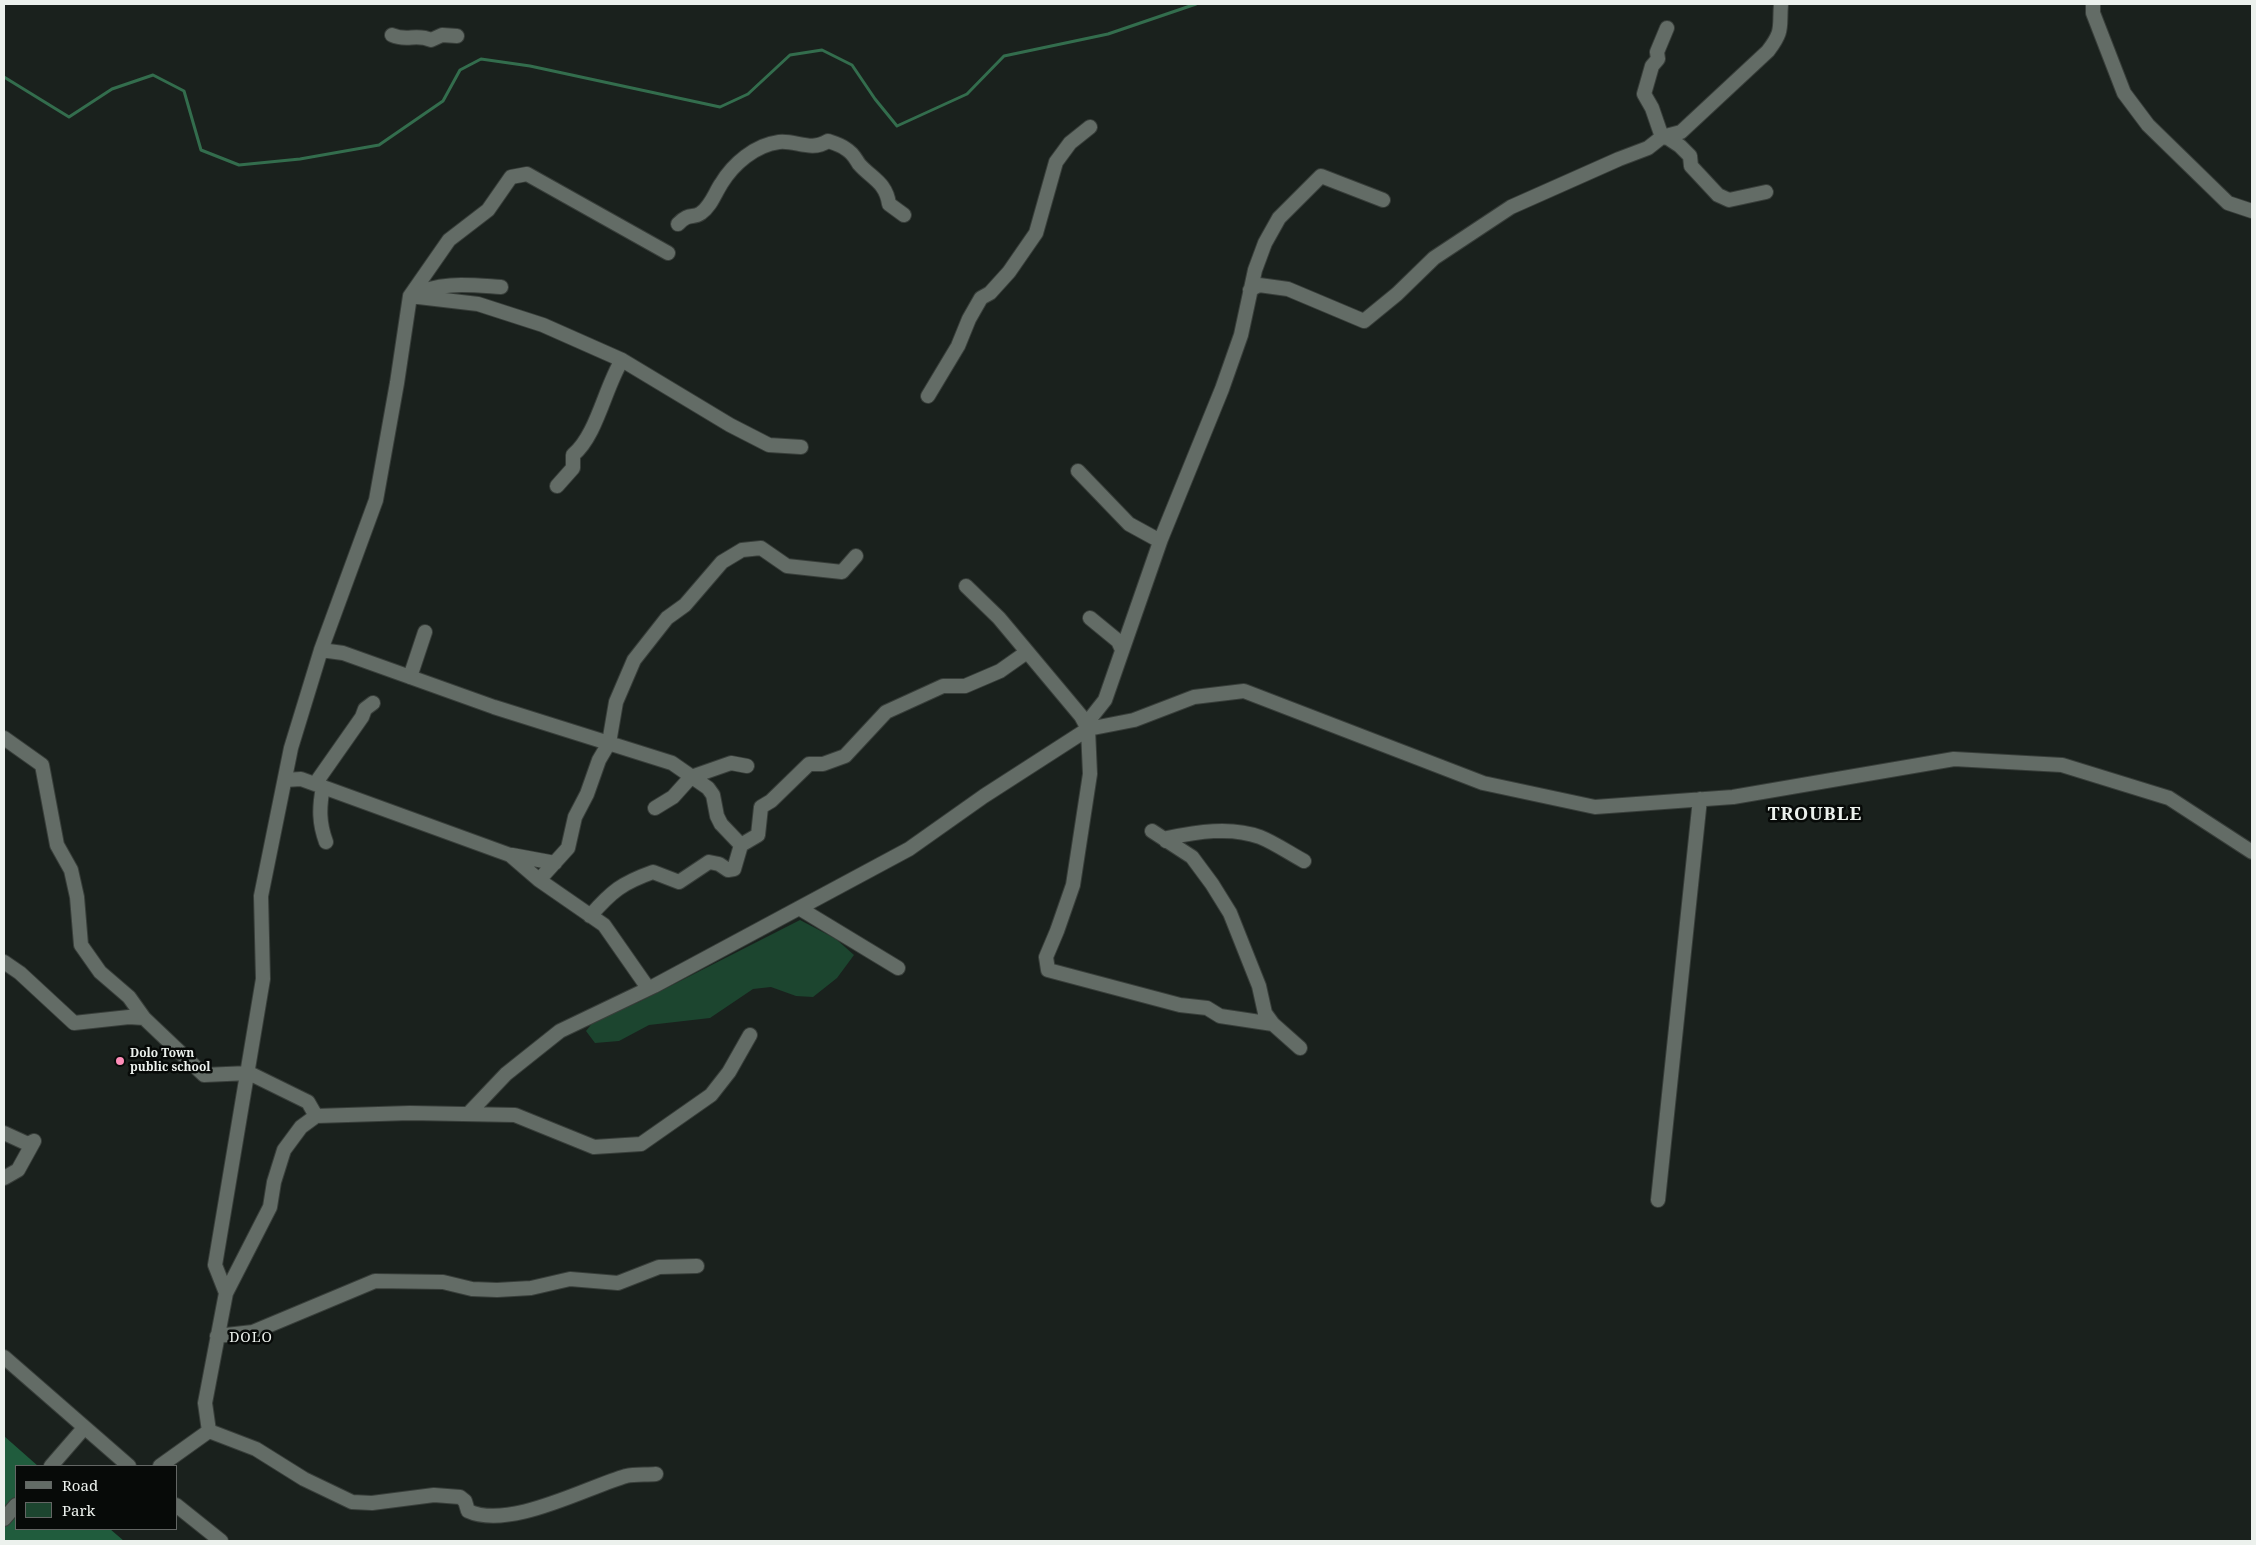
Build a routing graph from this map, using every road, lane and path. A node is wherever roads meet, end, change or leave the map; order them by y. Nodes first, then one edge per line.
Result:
1 (1781, 4) edge
2 (2093, 4) edge
3 (1667, 28) dead end
4 (392, 35) dead end
5 (457, 36) dead end
6 (1090, 127) dead end
7 (1662, 137) junction
8 (1766, 192) dead end
9 (1383, 200) dead end
10 (2252, 211) edge
11 (904, 214) dead end
12 (678, 224) dead end
13 (668, 253) dead end
14 (501, 287) dead end
15 (1250, 290) junction
16 (410, 296) junction
17 (622, 360) junction
18 (928, 396) dead end
19 (801, 447) dead end
20 (1078, 471) dead end
21 (557, 486) dead end
22 (1160, 542) junction
23 (856, 556) dead end
24 (966, 586) dead end
25 (1090, 618) dead end
26 (425, 632) dead end
27 (321, 650) junction
28 (1122, 650) junction
29 (1026, 652) junction
30 (410, 677) junction
31 (373, 703) dead end
32 (1087, 727) junction
33 (4, 738) edge
34 (609, 742) junction
35 (747, 766) dead end
36 (692, 776) junction
37 (285, 780) junction
38 (319, 786) junction
39 (1700, 799) junction
40 (655, 808) dead end
41 (1152, 830) dead end
42 (326, 842) dead end
43 (1166, 842) junction
44 (742, 845) junction
45 (2252, 852) edge
46 (510, 855) junction
47 (1304, 861) dead end
48 (555, 863) junction
49 (539, 880) junction
50 (799, 908) junction
51 (590, 916) junction
52 (4, 962) edge
53 (898, 968) dead end
54 (648, 988) junction
55 (144, 1018) junction
56 (1273, 1024) junction
57 (750, 1035) dead end
58 (1300, 1048) dead end
59 (249, 1073) junction
60 (469, 1113) junction
61 (316, 1116) junction
62 (4, 1133) edge
63 (4, 1178) edge
64 (1658, 1200) dead end
65 (698, 1266) dead end
66 (226, 1292) junction
67 (217, 1336) junction
68 (4, 1357) edge
69 (84, 1428) junction
70 (209, 1432) junction
71 (51, 1465) edge
72 (128, 1465) edge
73 (161, 1465) edge
74 (656, 1474) dead end
75 (15, 1506) edge
76 (178, 1507) edge
77 (4, 1519) edge
78 (221, 1541) edge

1 - 7 street
2 - 10 street
3 - 7 street
4 - 5 street
6 - 18 street
7 - 8 street
7 - 15 street
9 - 15 street
11 - 12 street
13 - 16 street
14 - 16 street
15 - 22 street
16 - 17 street
16 - 27 street
17 - 19 street
17 - 21 street
20 - 22 street
22 - 28 street
23 - 34 street
24 - 29 street
25 - 28 street
26 - 30 street
27 - 30 street
27 - 37 street
28 - 32 street
29 - 32 street
29 - 44 street
30 - 34 street
31 - 38 street
32 - 39 street
32 - 50 street
32 - 56 street
33 - 55 street
34 - 36 street
34 - 48 street
35 - 36 street
36 - 40 street
36 - 44 street
37 - 38 street
37 - 59 street
38 - 42 street
38 - 46 street
39 - 45 street
39 - 64 street
41 - 43 street
43 - 47 street
43 - 56 street
44 - 51 street
46 - 48 street
46 - 49 street
48 - 49 street
49 - 51 street
50 - 53 street
50 - 54 street
51 - 54 street
52 - 55 street
54 - 60 street
55 - 59 street
56 - 58 street
57 - 60 street
59 - 61 street
59 - 66 street
60 - 61 street
61 - 66 street
62 - 63 street
65 - 67 street
66 - 67 street
67 - 70 street
68 - 69 street
69 - 71 street
69 - 72 street
70 - 73 street
70 - 74 street
75 - 77 street
76 - 78 street

